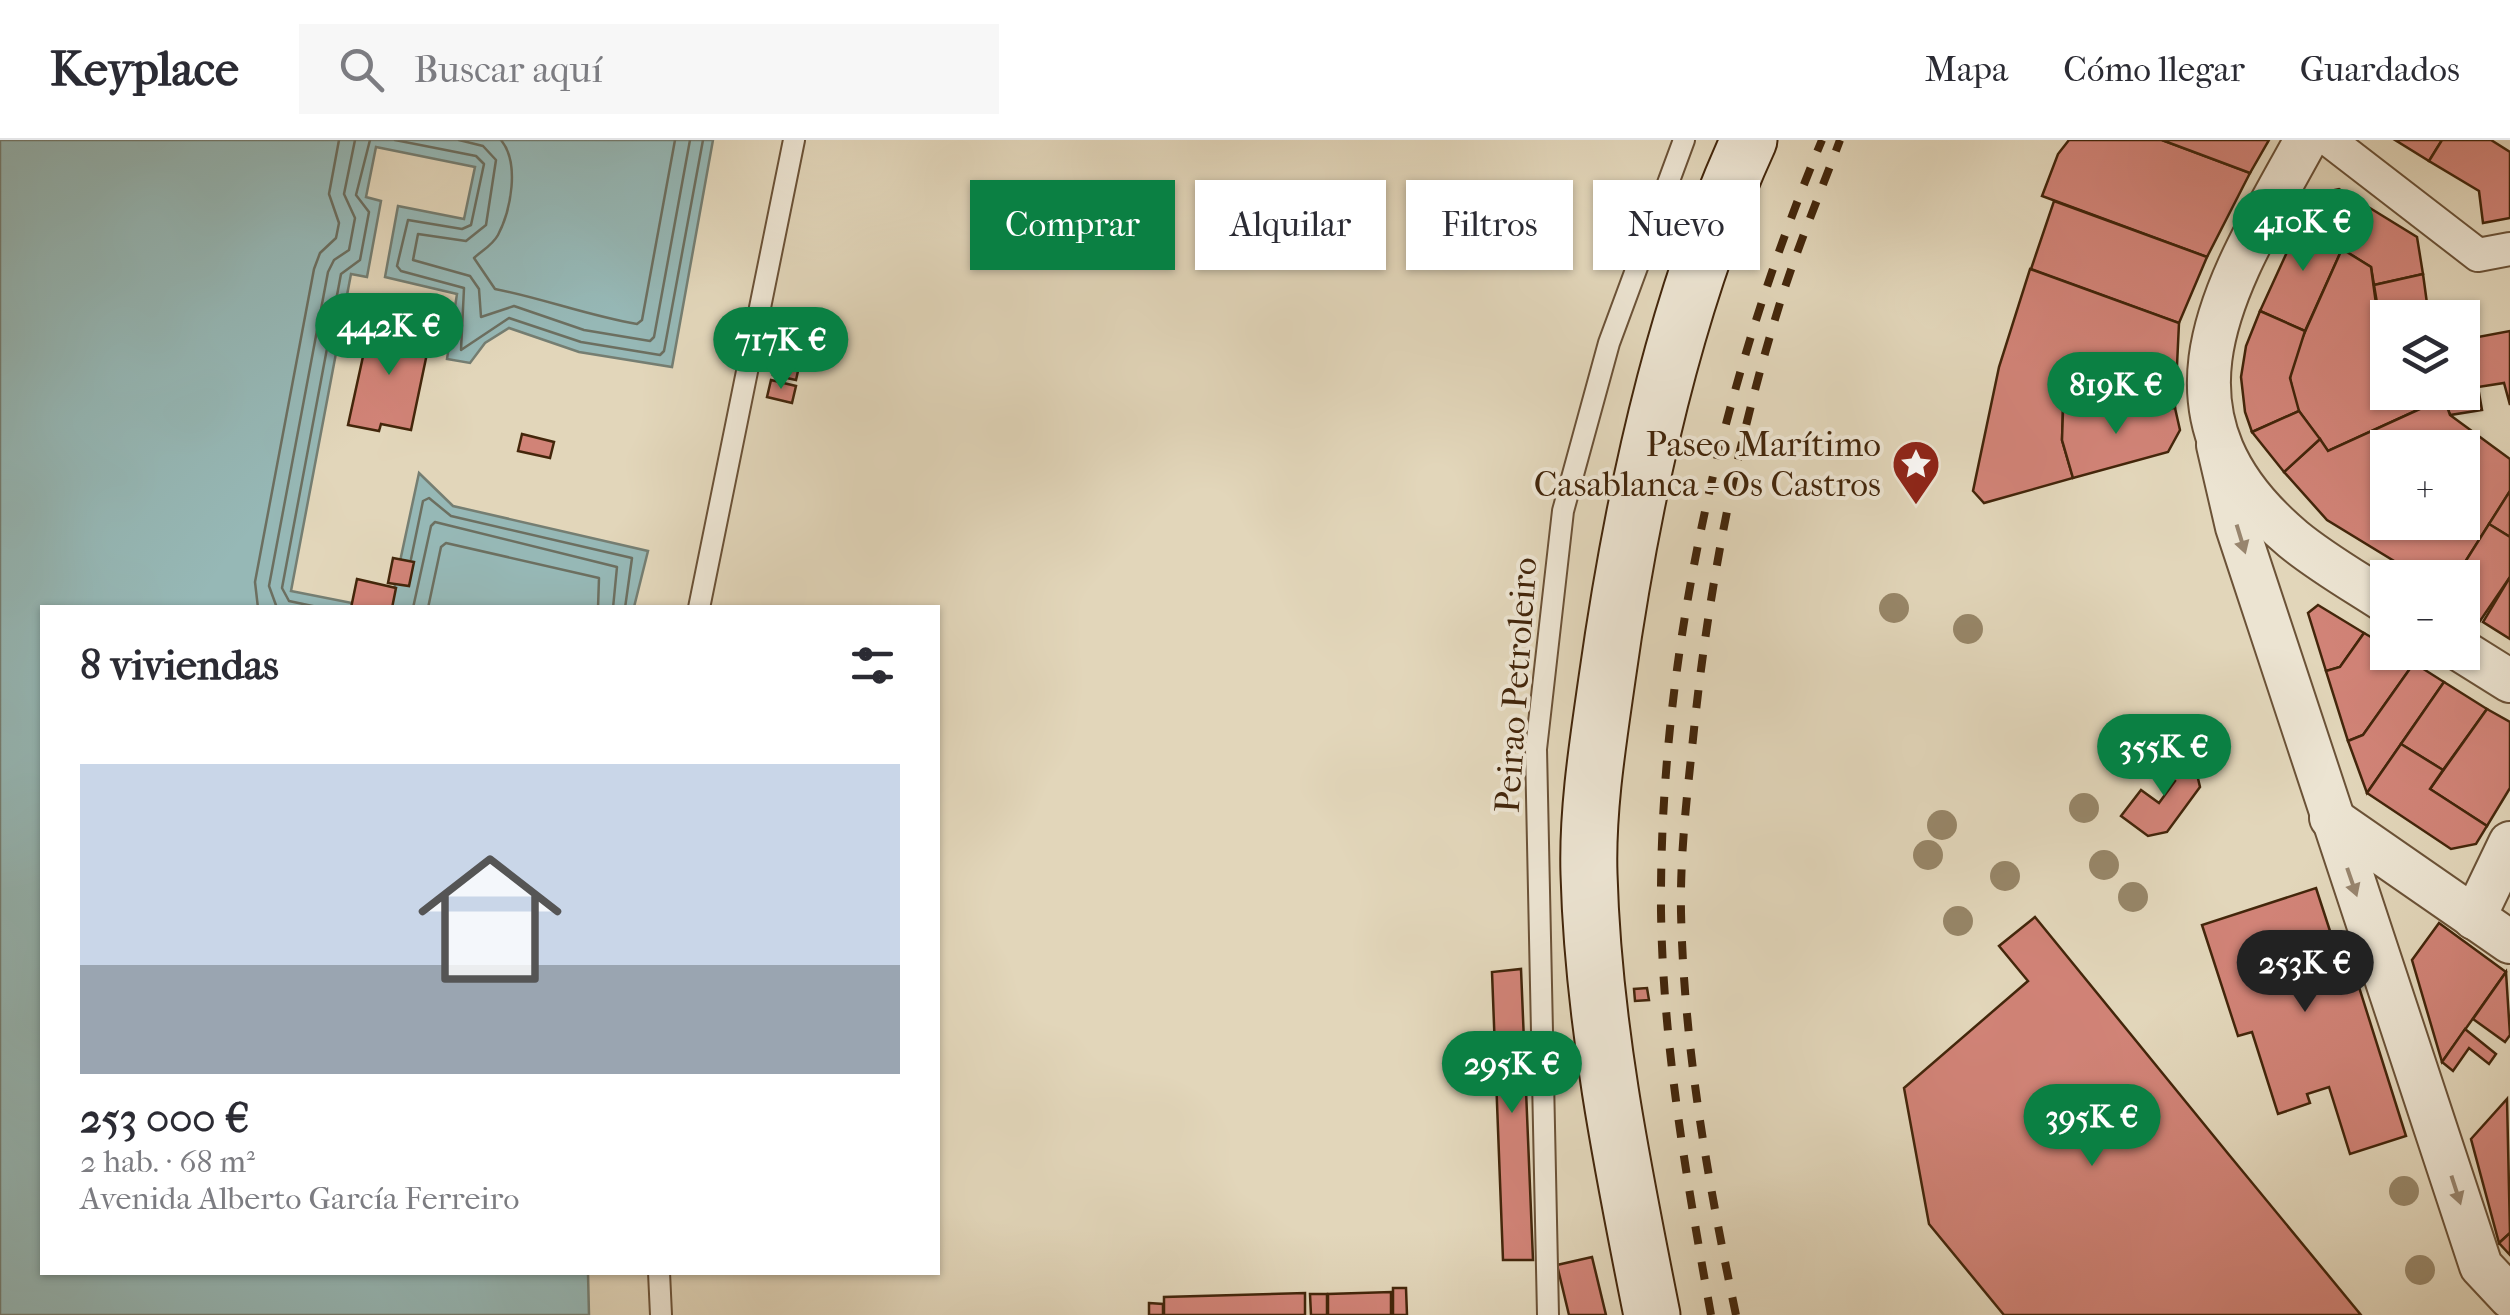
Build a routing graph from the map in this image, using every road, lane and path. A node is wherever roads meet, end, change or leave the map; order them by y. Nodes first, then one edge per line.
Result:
1 (794, 140) edge
2 (1684, 140) edge
3 (1749, 140) edge
4 (2306, 140) edge
5 (2329, 140) edge
6 (2510, 249) edge
7 (2218, 445) junction
8 (2370, 590) edge
9 (700, 605) edge
10 (2480, 662) edge
11 (2510, 681) edge
12 (2331, 818) junction
13 (2510, 844) edge
14 (2474, 918) junction
15 (2510, 942) edge
16 (659, 1275) edge
17 (2510, 1297) edge
18 (661, 1315) edge
19 (1548, 1315) edge
20 (1652, 1315) edge

1 - 9 lane
2 - 19 lane, Peirao Petroleiro
3 - 20 main road
4 - 7 street
5 - 6 street
7 - 8 street
7 -> 12 street
10 - 11 street
12 - 14 street
12 -> 17 street
13 - 14 street
14 - 15 street
16 - 18 lane

